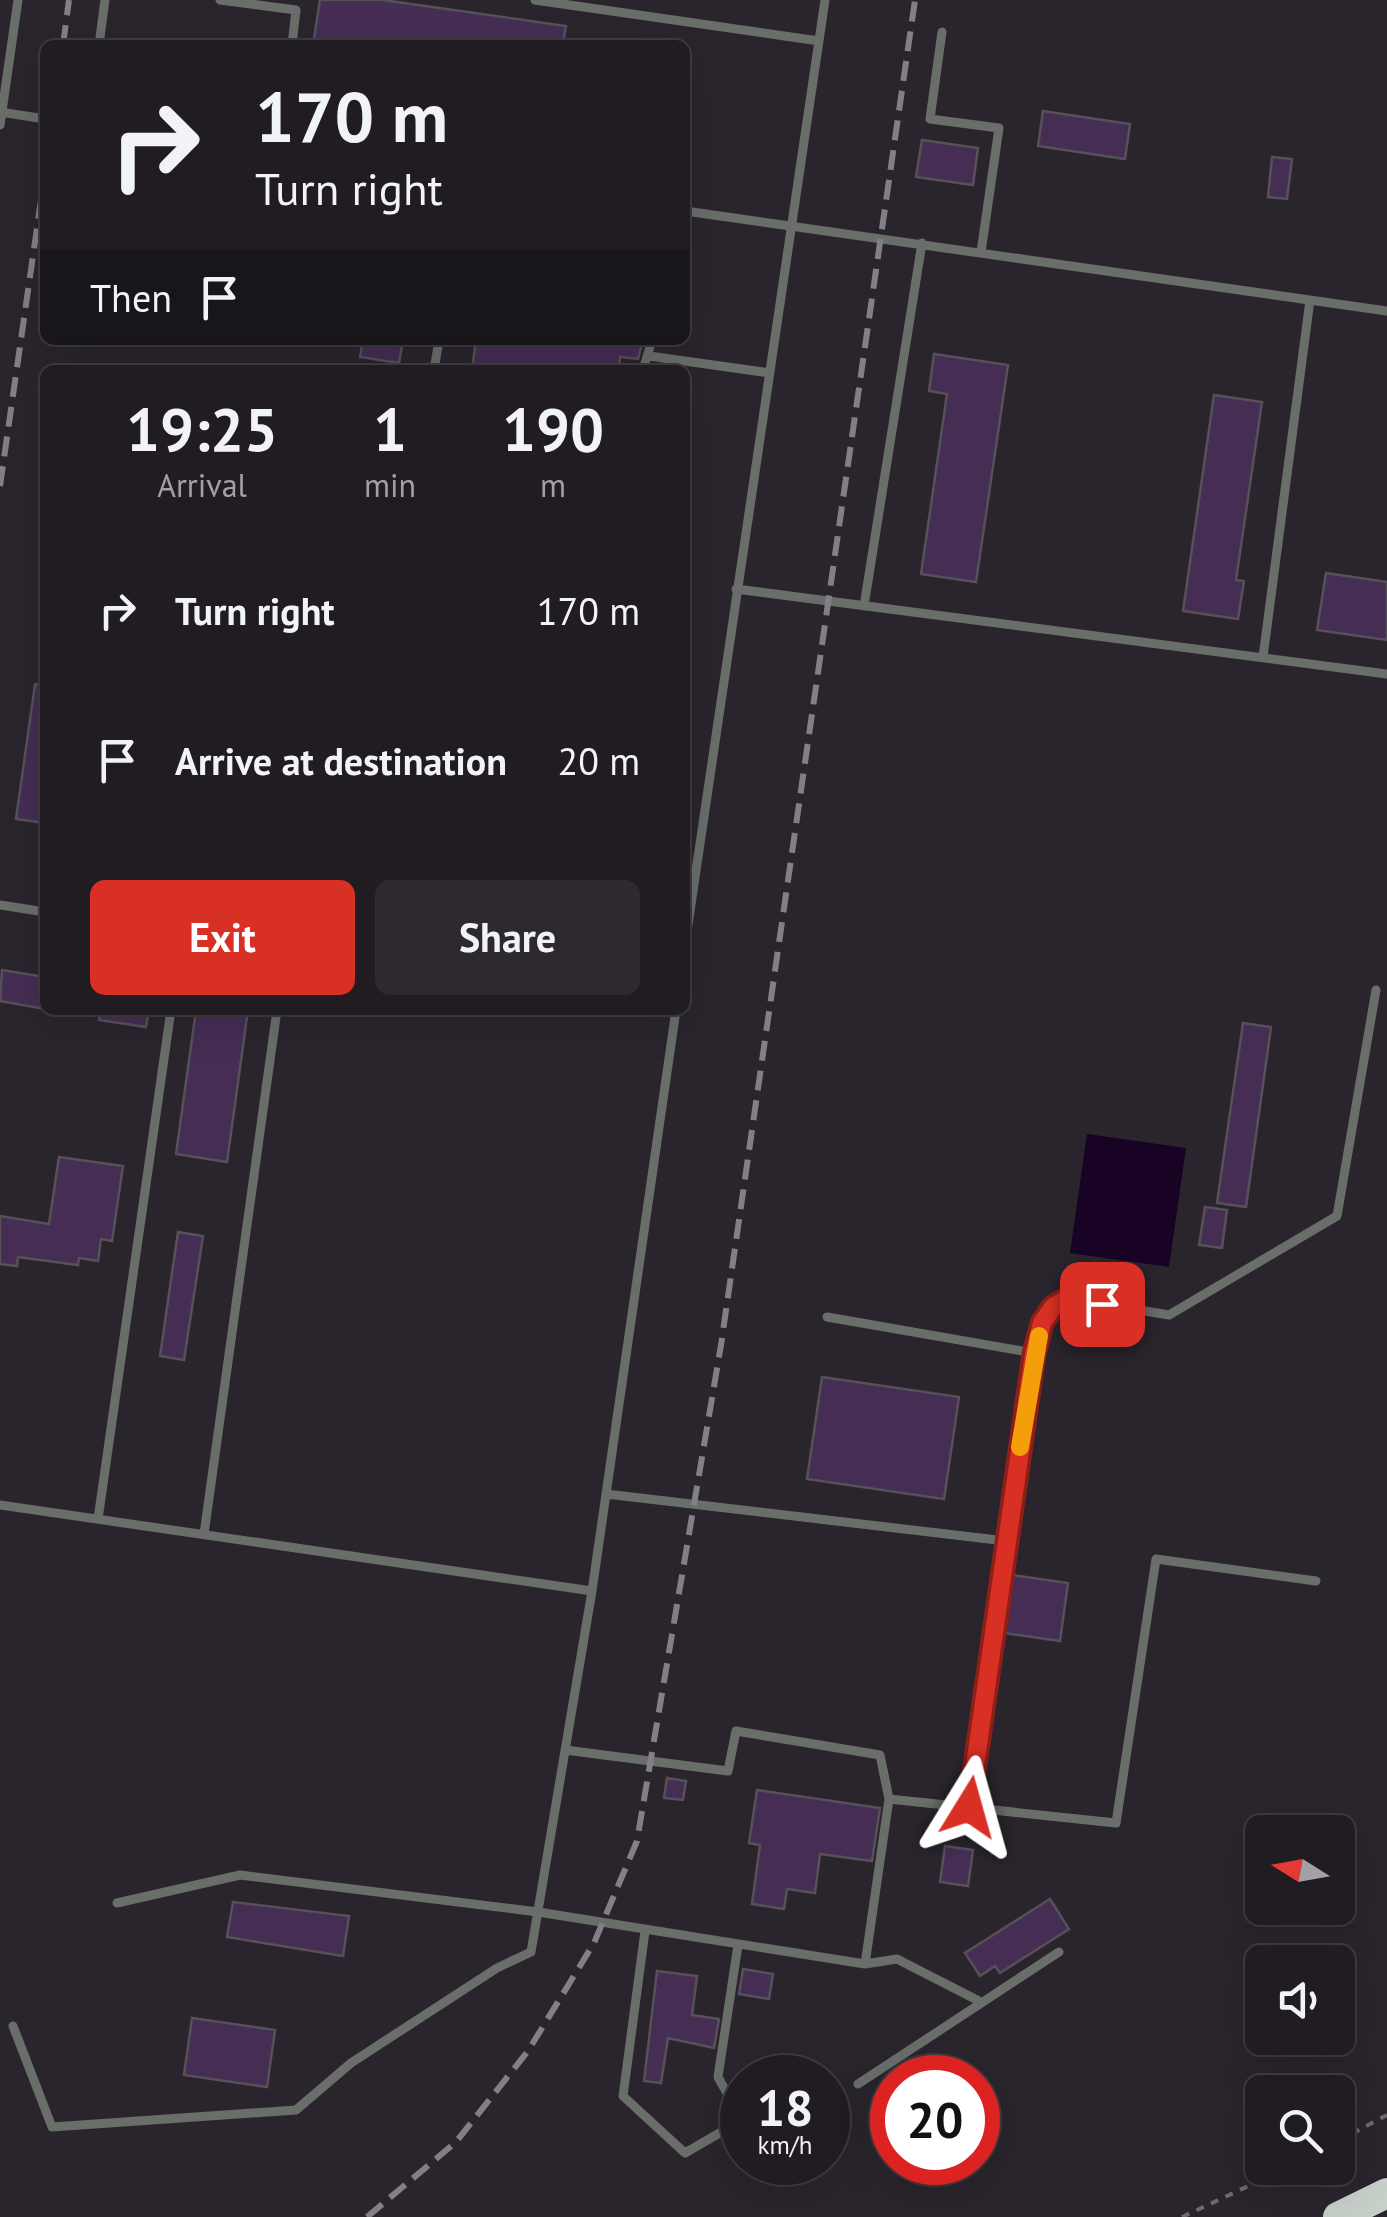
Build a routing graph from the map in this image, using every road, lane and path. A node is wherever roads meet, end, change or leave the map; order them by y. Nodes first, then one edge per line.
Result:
1 (18, 0) edge
2 (105, 0) edge
3 (220, 0) edge
4 (535, 0) edge
5 (825, 0) edge
6 (297, 5) edge
7 (942, 32) dead end
8 (100, 40) edge
9 (293, 40) edge
10 (819, 41) junction
11 (1, 112) edge
12 (40, 118) edge
13 (0, 124) edge
14 (690, 212) edge
15 (794, 226) junction
16 (922, 243) junction
17 (981, 252) junction
18 (1310, 300) junction
19 (1387, 311) edge
20 (651, 345) edge
21 (649, 356) junction
22 (645, 365) edge
23 (770, 373) junction
24 (736, 590) junction
25 (864, 606) junction
26 (1263, 657) junction
27 (1387, 674) edge
28 (0, 906) edge
29 (690, 910) edge
30 (40, 911) edge
31 (1376, 990) dead end
32 (170, 1015) edge
33 (276, 1015) edge
34 (675, 1015) edge
35 (827, 1317) dead end
36 (1034, 1354) junction
37 (606, 1494) junction
38 (0, 1504) edge
39 (98, 1519) junction
40 (204, 1534) junction
41 (1006, 1541) junction
42 (1316, 1581) dead end
43 (592, 1591) junction
44 (565, 1750) junction
45 (889, 1799) junction
46 (969, 1807) junction
47 (116, 1903) dead end
48 (538, 1912) junction
49 (645, 1931) junction
50 (738, 1945) junction
51 (1059, 1952) dead end
52 (866, 1964) junction
53 (981, 2002) junction
54 (12, 2026) dead end
55 (721, 2055) edge
56 (858, 2084) dead end
57 (1387, 2116) edge
58 (1355, 2132) edge
59 (720, 2133) edge
60 (1251, 2185) edge
61 (1387, 2192) edge
62 (1182, 2217) edge
63 (1338, 2217) edge

1 - 11 lane
2 - 8 lane
3 - 6 lane
4 - 10 lane
5 - 10 lane
6 - 9 lane
7 - 17 lane
10 - 15 lane
11 - 12 lane
11 - 13 lane
14 - 15 lane
15 - 16 lane
15 - 23 lane
16 - 17 lane
16 - 25 lane
17 - 18 lane
18 - 19 lane
18 - 26 lane
20 - 21 lane
21 - 22 lane
21 - 23 lane
23 - 24 lane
24 - 25 lane
24 - 29 lane
25 - 26 lane
26 - 27 lane
28 - 30 lane
31 - 36 lane
32 - 39 lane
33 - 40 lane
34 - 37 lane
35 - 36 lane
36 - 41 lane
37 - 41 lane
37 - 43 lane
38 - 39 lane
39 - 40 lane
40 - 43 lane
41 - 46 lane
42 - 46 lane
43 - 44 lane
44 - 45 lane
44 - 48 lane
45 - 46 lane
45 - 52 lane
47 - 48 lane
48 - 49 lane
48 - 54 lane
49 - 50 lane
49 - 59 lane
50 - 52 lane
50 - 55 lane
51 - 53 lane
52 - 53 lane
53 - 56 lane
57 - 58 path
60 - 62 path
61 - 63 highway

